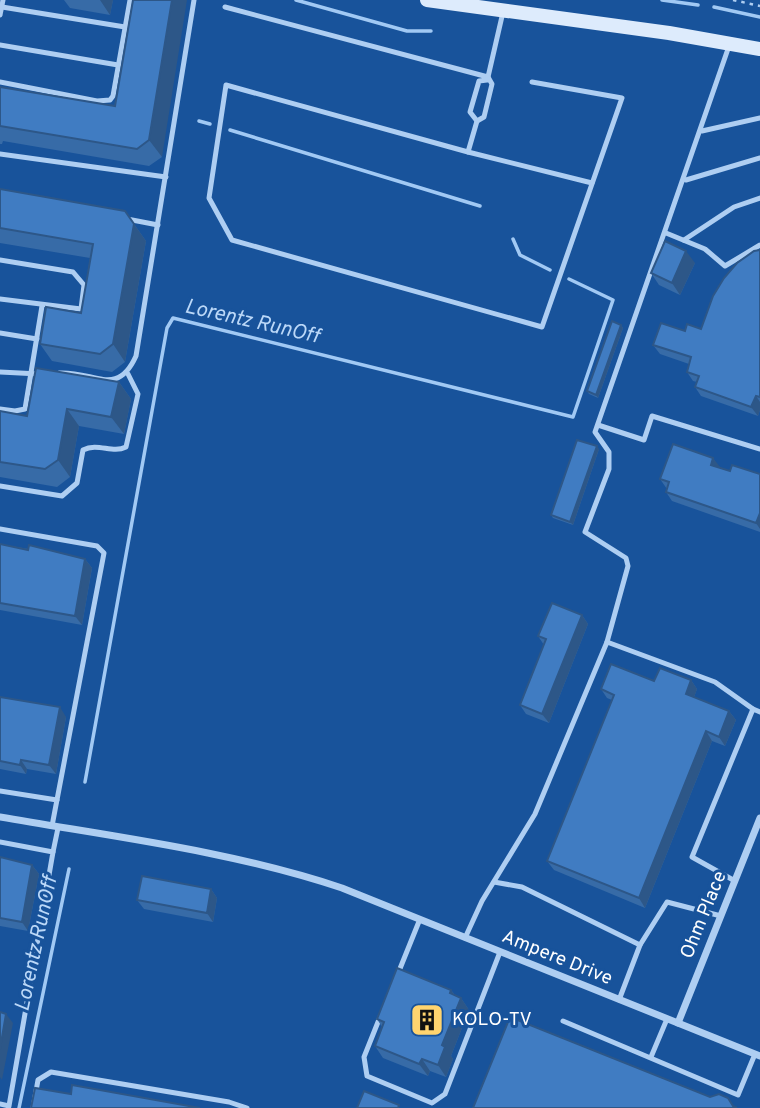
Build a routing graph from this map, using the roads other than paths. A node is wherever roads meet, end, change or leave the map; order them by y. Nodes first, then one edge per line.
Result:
1 (130, 0) edge
2 (194, 0) edge
3 (427, 0) edge
4 (2, 3) edge
5 (225, 7) dead end
6 (503, 12) junction
7 (0, 15) edge
8 (125, 27) junction
9 (730, 43) junction
10 (0, 45) edge
11 (760, 49) edge
12 (118, 65) junction
13 (487, 79) junction
14 (0, 82) edge
15 (532, 82) dead end
16 (760, 118) edge
17 (477, 121) junction
18 (702, 131) junction
19 (468, 152) junction
20 (0, 154) edge
21 (760, 158) edge
22 (166, 177) junction
23 (685, 180) junction
24 (592, 183) junction
25 (760, 198) edge
26 (118, 217) edge
27 (158, 225) junction
28 (666, 233) junction
29 (684, 240) junction
30 (760, 245) edge
31 (0, 260) edge
32 (0, 299) edge
33 (42, 306) junction
34 (0, 333) edge
35 (37, 339) junction
36 (0, 372) edge
37 (128, 374) junction
38 (31, 375) junction
39 (0, 409) edge
40 (598, 425) junction
41 (760, 449) edge
42 (0, 486) edge
43 (0, 529) edge
44 (607, 642) junction
45 (753, 709) junction
46 (760, 712) edge
47 (0, 791) edge
48 (57, 800) junction
49 (0, 817) edge
50 (760, 818) edge
51 (55, 827) junction
52 (0, 842) edge
53 (53, 852) junction
54 (735, 881) junction
55 (494, 882) junction
56 (721, 916) junction
57 (420, 919) junction
58 (466, 938) junction
59 (640, 945) junction
60 (500, 952) junction
61 (394, 982) edge
62 (620, 1000) junction
63 (384, 1007) edge
64 (667, 1019) junction
65 (563, 1021) dead end
66 (678, 1023) junction
67 (757, 1055) edge
68 (651, 1058) junction
69 (0, 1104) edge
70 (432, 1106) edge
71 (33, 1108) edge
72 (247, 1108) edge

1 - 8 lane
2 - 22 lane
3 - 6 main road
4 - 7 lane
4 - 8 lane
5 - 13 lane
6 - 9 main road
6 - 13 lane
8 - 12 lane
9 - 11 main road
9 - 18 lane
10 - 12 lane
12 - 14 lane
13 - 17 lane
13 - 17 lane
15 - 24 lane
16 - 18 lane
17 - 19 lane
18 - 23 lane
19 - 24 lane
19 - 24 lane
20 - 22 lane
21 - 23 lane
22 - 27 lane
23 - 28 lane
25 - 29 lane
26 - 27 lane
27 - 37 lane
28 - 29 lane
28 - 40 lane
29 - 30 lane
31 - 33 lane
32 - 33 lane
33 - 35 lane
34 - 35 lane
35 - 38 lane
36 - 38 lane
37 - 38 lane
37 - 42 lane
38 - 39 lane
40 - 41 lane
40 - 44 lane
43 - 48 lane
44 - 45 lane
44 - 55 lane
45 - 46 lane
45 - 54 lane
47 - 48 lane
48 - 51 lane
49 - 51 street, Ampere Drive
50 - 54 street, Ohm Place
51 - 53 lane
51 - 57 street, Ampere Drive
52 - 53 lane
53 - 69 lane
54 - 56 street, Ohm Place
55 - 58 lane
55 - 59 lane
56 - 59 lane
56 - 66 street, Ohm Place
57 - 58 street, Ampere Drive
57 - 61 lane
58 - 60 street, Ampere Drive
59 - 62 lane
60 - 62 street, Ampere Drive
60 - 70 lane
62 - 64 street, Ampere Drive
63 - 70 lane
64 - 66 street, Ampere Drive
64 - 68 lane
65 - 68 lane
66 - 67 street, Ampere Drive
67 - 68 lane
71 - 72 lane

